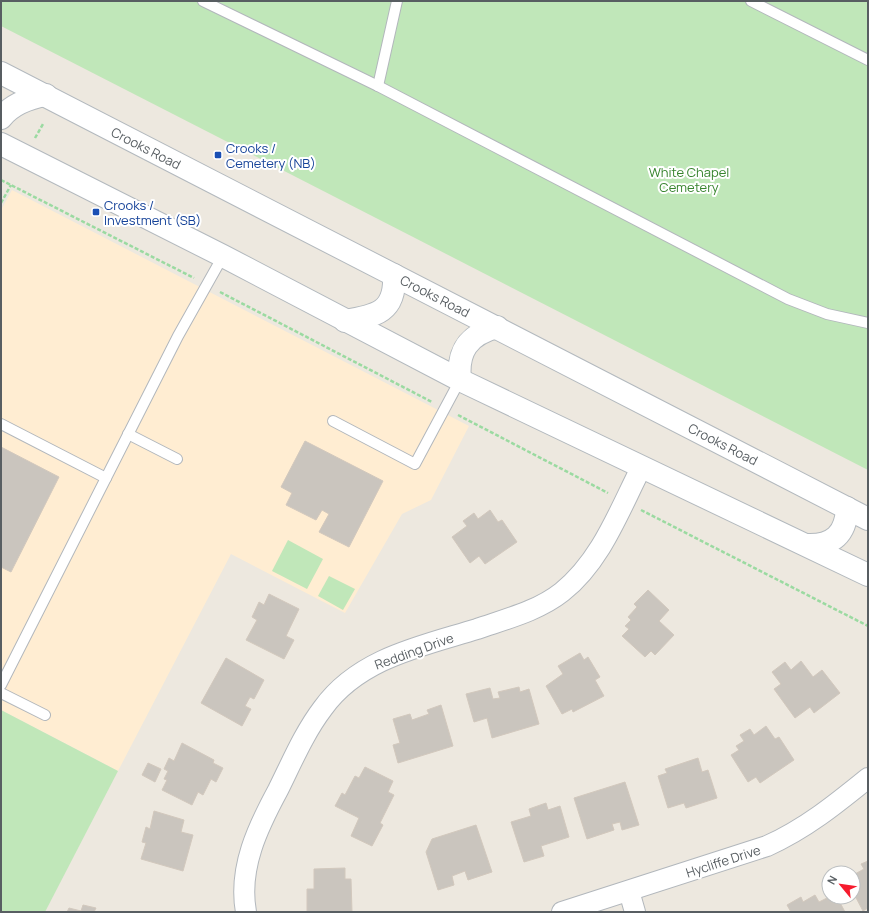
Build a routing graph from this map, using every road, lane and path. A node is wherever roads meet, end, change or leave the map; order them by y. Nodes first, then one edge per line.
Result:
1 (204, 1) edge
2 (397, 1) edge
3 (752, 1) edge
4 (868, 60) edge
5 (1, 73) edge
6 (378, 86) junction
7 (46, 96) junction
8 (1, 118) edge
9 (43, 124) dead end
10 (1, 144) edge
11 (31, 144) dead end
12 (11, 185) dead end
13 (1, 203) edge
14 (223, 256) junction
15 (394, 275) junction
16 (345, 321) junction
17 (868, 323) edge
18 (497, 327) junction
19 (460, 380) junction
20 (453, 413) dead end
21 (333, 421) dead end
22 (1, 424) edge
23 (128, 434) junction
24 (177, 459) dead end
25 (641, 468) junction
26 (106, 478) junction
27 (612, 495) dead end
28 (636, 507) dead end
29 (847, 508) junction
30 (868, 519) edge
31 (807, 545) junction
32 (868, 574) edge
33 (868, 626) edge
34 (1, 685) edge
35 (1, 693) edge
36 (46, 715) dead end
37 (868, 778) edge
38 (629, 891) junction
39 (246, 912) edge
40 (562, 912) edge
41 (635, 912) edge

1 - 6 lane
2 - 6 lane
3 - 4 lane
5 - 7 main road, Crooks Road
6 - 17 lane
7 - 8 main road
7 - 15 main road, Crooks Road
9 - 11 path
10 - 14 main road
12 - 13 path
14 - 16 main road
14 - 23 lane
15 - 16 main road
15 - 18 main road, Crooks Road
16 - 19 main road
18 - 19 main road
18 - 29 main road, Crooks Road
19 - 21 lane
19 - 25 main road
20 - 27 path
22 - 26 lane
23 - 24 lane
23 - 26 lane
25 - 31 main road
25 - 39 street, Redding Drive
26 - 34 lane
28 - 33 path
29 - 30 main road, Crooks Road
29 - 31 main road
31 - 32 main road
35 - 36 lane
37 - 38 street, Hycliffe Drive
38 - 40 street, Hycliffe Drive
38 - 41 street

